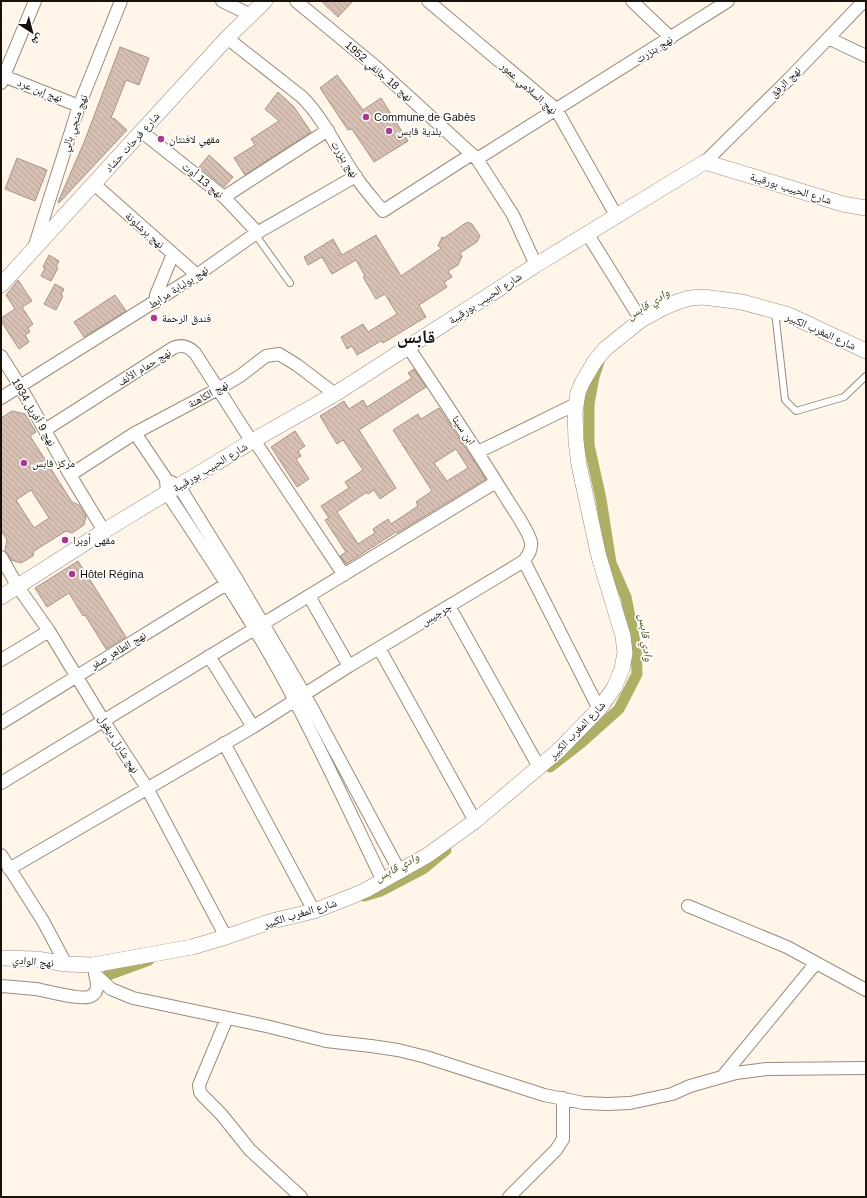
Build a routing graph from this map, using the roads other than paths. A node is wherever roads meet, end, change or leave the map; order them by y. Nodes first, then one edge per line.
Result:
1 (35, 1) edge
2 (121, 1) edge
3 (222, 1) edge
4 (265, 1) edge
5 (296, 1) edge
6 (428, 1) edge
7 (632, 1) edge
8 (728, 1) edge
9 (864, 1) edge
10 (251, 15) junction
11 (227, 38) junction
12 (671, 38) junction
13 (828, 38) junction
14 (866, 56) edge
15 (2, 78) edge
16 (79, 106) junction
17 (556, 110) junction
18 (328, 130) junction
19 (142, 132) junction
20 (474, 157) junction
21 (705, 162) junction
22 (356, 176) junction
23 (94, 184) junction
24 (224, 197) junction
25 (866, 208) edge
26 (616, 217) junction
27 (587, 233) junction
28 (256, 234) junction
29 (34, 248) junction
30 (173, 254) junction
31 (536, 265) junction
32 (197, 275) junction
33 (290, 283) dead end
34 (1, 285) edge
35 (156, 302) junction
36 (775, 311) junction
37 (641, 320) junction
38 (408, 347) junction
39 (866, 351) edge
40 (1, 356) edge
41 (866, 376) edge
42 (20, 386) junction
43 (218, 389) junction
44 (335, 394) junction
45 (1, 398) edge
46 (576, 404) junction
47 (45, 430) junction
48 (136, 433) junction
49 (253, 441) junction
50 (478, 452) junction
51 (70, 475) junction
52 (496, 482) junction
53 (171, 486) junction
54 (104, 531) junction
55 (1, 557) edge
56 (524, 561) junction
57 (344, 575) junction
58 (232, 580) junction
59 (18, 587) junction
60 (309, 596) junction
61 (1, 598) edge
62 (449, 606) junction
63 (259, 626) junction
64 (49, 630) junction
65 (379, 648) junction
66 (209, 656) junction
67 (1, 660) edge
68 (349, 666) junction
69 (76, 676) junction
70 (300, 698) junction
71 (600, 709) junction
72 (103, 720) junction
73 (1, 723) edge
74 (253, 727) junction
75 (224, 743) junction
76 (539, 767) junction
77 (1, 783) edge
78 (146, 788) junction
79 (475, 820) junction
80 (1, 856) edge
81 (9, 869) junction
82 (400, 872) junction
83 (383, 881) junction
84 (688, 906) dead end
85 (314, 911) junction
86 (226, 938) junction
87 (1, 958) edge
88 (816, 963) junction
89 (66, 964) junction
90 (94, 970) junction
91 (1, 986) edge
92 (866, 990) edge
93 (227, 1018) junction
94 (866, 1068) edge
95 (722, 1077) junction
96 (563, 1098) junction
97 (301, 1197) edge
98 (509, 1197) edge

1 - 15 street
2 - 16 street, نهج منجي بالي
3 - 10 street
4 - 10 street, شارع فرحات حشاد
5 - 20 street, نهج 18 جانفي 1952
6 - 17 street, نهج السلامي عمور
7 - 12 street
8 - 12 street, نهج بنزرت
9 - 13 street, نهج الرفق
10 - 11 street, شارع فرحات حشاد
11 - 18 street, نهج بنزرت
11 - 19 street, شارع فرحات حشاد
12 - 17 street, نهج بنزرت
13 - 14 street
13 - 21 street, نهج الرفق
15 - 16 street, نهج إبن عرد
16 - 29 street, نهج منجي بالي
17 - 20 street, نهج بنزرت
17 - 26 street, نهج السلامي عمور
18 - 22 street, نهج بنزرت
18 - 24 street
19 - 23 street, شارع فرحات حشاد
19 - 24 street, نهج 13 أوت
20 - 22 street, نهج بنزرت
20 - 31 street, نهج 18 جانفي 1952
21 - 25 street, شارع الحبيب بورقيبة
21 - 26 street, شارع الحبيب بورقيبة
22 - 28 street, نهج بولبابة مرابط
23 - 29 street, شارع فرحات حشاد
23 - 30 street, نهج برشلونة
24 - 28 street, نهج 13 أوت
26 - 27 street, شارع الحبيب بورقيبة
27 - 31 street, شارع الحبيب بورقيبة
27 - 37 street
28 - 32 street, نهج بولبابة مرابط
28 - 33 lane
29 - 34 street, شارع فرحات حشاد
30 - 32 street, نهج برشلونة
30 - 35 street
31 - 38 street, شارع الحبيب بورقيبة
32 - 35 street, نهج بولبابة مرابط
35 - 42 street, نهج بولبابة مرابط
36 - 37 street, شارع المغرب الكبير
36 - 39 street, شارع المغرب الكبير
36 - 41 lane
37 - 46 street, شارع المغرب الكبير
38 - 44 street, شارع الحبيب بورقيبة
38 - 50 street, ابن سينا
40 - 42 street, نهج 9 أفريل 1934
42 - 45 street, نهج بولبابة مرابط
42 - 47 street, نهج 9 أفريل 1934
43 - 44 street, نهج الكاهنة
43 - 47 street, نهج حمام الأنف
43 - 48 street, نهج الكاهنة
43 - 49 street, نهج حمام الأنف
44 - 49 street, شارع الحبيب بورقيبة
46 - 50 street
46 - 71 street, شارع المغرب الكبير
47 - 51 street, نهج 9 أفريل 1934
48 - 51 street, نهج الكاهنة
48 - 53 street
49 - 53 street, شارع الحبيب بورقيبة
49 - 57 street, نهج حمام الأنف
50 - 52 street, ابن سينا
51 - 54 street, نهج 9 أفريل 1934
52 - 56 street, ابن سينا
52 - 57 street
53 - 54 street, شارع الحبيب بورقيبة
53 - 58 street
54 - 59 street, شارع الحبيب بورقيبة
55 - 59 street, نهج شارل ديغول
56 - 62 street, جرجيس
56 - 71 street
57 - 60 street
58 - 63 street
58 - 69 street, نهج الطاهر صفر
59 - 61 street, شارع الحبيب بورقيبة
59 - 64 street, نهج شارل ديغول
60 - 63 street
60 - 68 street
62 - 65 street, جرجيس
62 - 76 street
63 - 66 street
63 - 70 street
64 - 67 street
64 - 69 street, نهج شارل ديغول
65 - 68 street, جرجيس
65 - 79 street
66 - 72 street
66 - 74 street
68 - 70 street, جرجيس
69 - 72 street, نهج شارل ديغول
69 - 73 street, نهج الطاهر صفر
70 - 74 street, جرجيس
70 - 82 street
70 - 83 street
71 - 76 street, شارع المغرب الكبير
72 - 77 street
72 - 78 street, نهج شارل ديغول
74 - 75 street, جرجيس
75 - 78 street, جرجيس
75 - 85 street
76 - 79 street, شارع المغرب الكبير
78 - 81 street, جرجيس
78 - 86 street, نهج شارل ديغول
79 - 82 street, شارع المغرب الكبير
80 - 81 street
81 - 89 street
82 - 83 street, شارع المغرب الكبير
83 - 85 street, شارع المغرب الكبير
84 - 88 street
85 - 86 street, شارع المغرب الكبير
86 - 90 street, شارع المغرب الكبير
87 - 89 street, نهج الوادي
88 - 92 street
88 - 95 street
89 - 90 street, شارع المغرب الكبير
90 - 91 street
90 - 93 street
93 - 96 street
93 - 97 street
94 - 95 street
95 - 96 street
96 - 98 street

